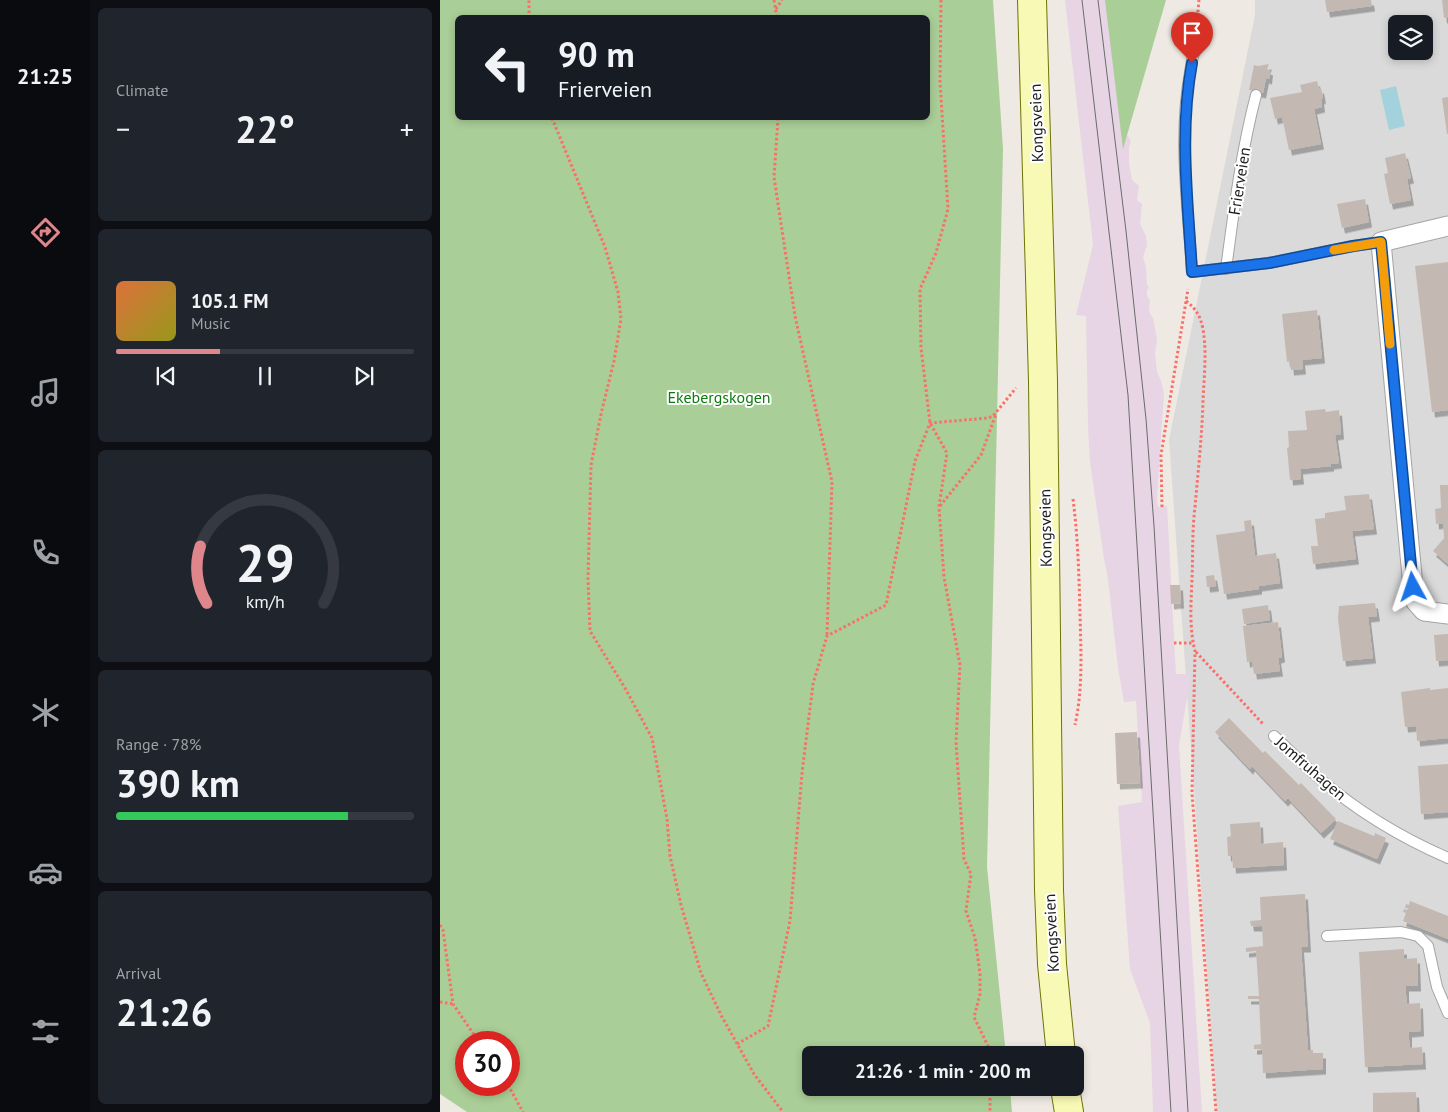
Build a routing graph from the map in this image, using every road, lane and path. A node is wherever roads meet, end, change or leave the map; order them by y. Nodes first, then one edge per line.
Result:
1 (529, 0) edge
2 (774, 0) edge
3 (782, 0) edge
4 (941, 0) edge
5 (1032, 0) edge
6 (776, 9) junction
7 (529, 15) edge
8 (777, 15) edge
9 (1200, 40) dead end
10 (1256, 95) dead end
11 (553, 120) edge
12 (778, 120) edge
13 (1448, 226) edge
14 (1381, 242) junction
15 (1226, 269) junction
16 (1043, 381) junction
17 (997, 411) junction
18 (930, 423) junction
19 (939, 507) junction
20 (1162, 507) dead end
21 (1448, 614) edge
22 (827, 636) junction
23 (1174, 643) dead end
24 (1193, 643) junction
25 (1195, 651) junction
26 (1274, 736) joint
27 (1448, 858) edge
28 (440, 925) edge
29 (1327, 936) dead end
30 (440, 1002) edge
31 (453, 1004) junction
32 (1448, 1013) edge
33 (471, 1031) edge
34 (737, 1044) junction
35 (988, 1046) edge
36 (1060, 1046) edge
37 (514, 1096) edge
38 (990, 1096) edge
39 (1066, 1096) edge
40 (523, 1112) edge
41 (783, 1112) edge
42 (990, 1112) edge
43 (1069, 1112) edge
44 (1216, 1112) edge

1 - 7 path
2 - 6 path
3 - 6 path
4 - 18 path
5 - 16 main road, Kongsveien
6 - 8 path
9 - 15 lane
10 - 15 lane, Frierveien
11 - 34 path
12 - 22 path
13 - 14 street
14 - 15 lane
14 - 21 street
16 - 17 path
16 - 36 main road, Kongsveien
17 - 18 path
17 - 19 path
18 - 19 path
18 - 22 path
19 - 35 path
20 - 24 path
22 - 34 path
23 - 24 path
24 - 25 path
25 - 26 path, Jomfruhagen
25 - 44 path
26 - 27 lane, Jomfruhagen
28 - 31 path
29 - 32 lane
30 - 31 path
31 - 33 path
34 - 41 path
37 - 40 path
38 - 42 path
39 - 43 main road

